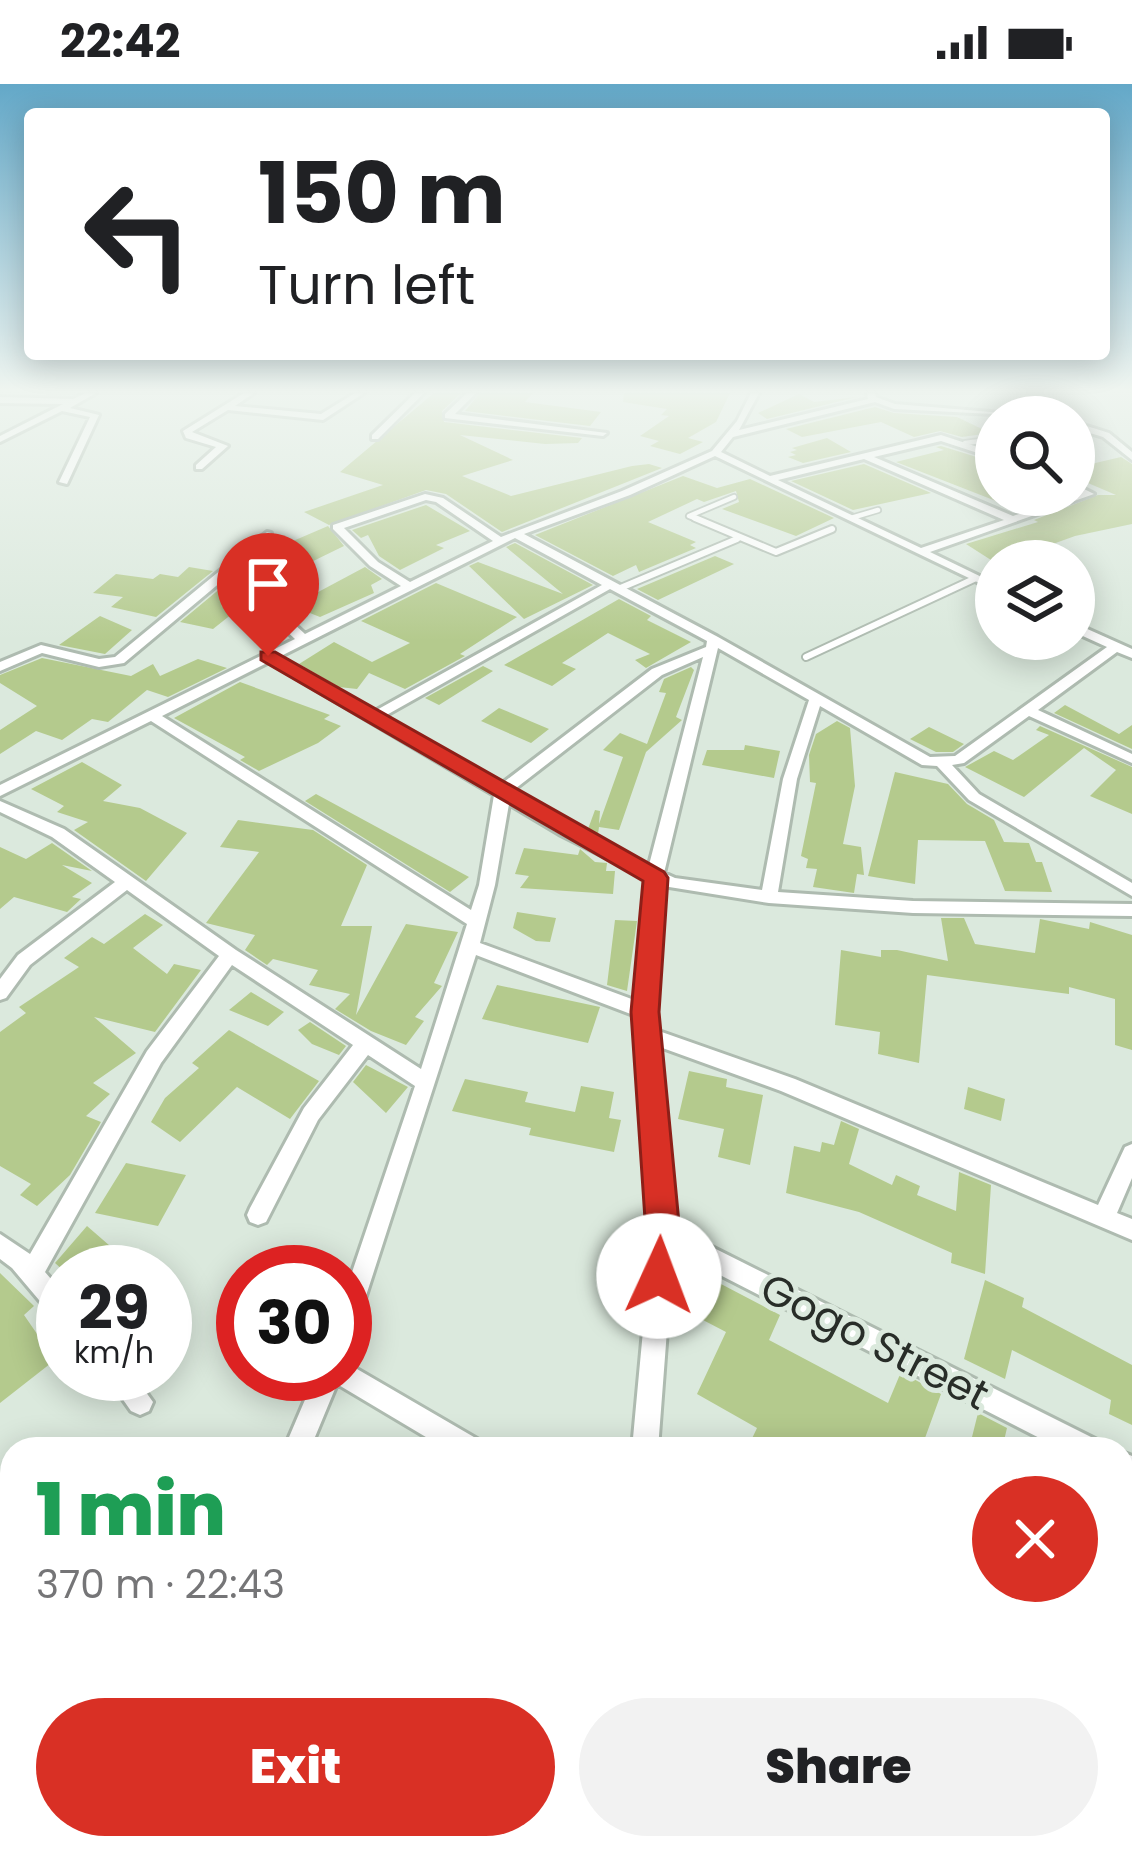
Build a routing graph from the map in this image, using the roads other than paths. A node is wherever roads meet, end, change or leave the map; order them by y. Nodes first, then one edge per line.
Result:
1 (67, 476) edge
2 (664, 476) edge
3 (762, 476) edge
4 (782, 476) edge
5 (910, 476) edge
6 (769, 479) junction
7 (64, 482) dead end
8 (734, 496) dead end
9 (878, 510) dead end
10 (1024, 516) edge
11 (851, 518) junction
12 (1012, 520) junction
13 (832, 529) dead end
14 (267, 535) dead end
15 (508, 537) junction
16 (737, 538) junction
17 (922, 551) junction
18 (228, 570) junction
19 (975, 578) edge
20 (975, 578) edge
21 (409, 586) junction
22 (614, 587) junction
23 (1095, 637) edge
24 (303, 638) junction
25 (713, 645) junction
26 (1116, 647) junction
27 (1132, 654) edge
28 (268, 656) junction
29 (806, 657) dead end
30 (0, 667) edge
31 (815, 701) junction
32 (1028, 710) junction
33 (149, 714) junction
34 (373, 717) junction
35 (1132, 759) edge
36 (943, 764) junction
37 (0, 791) edge
38 (501, 792) junction
39 (0, 806) edge
40 (656, 878) junction
41 (126, 882) junction
42 (1132, 890) edge
43 (769, 897) junction
44 (1132, 910) edge
45 (477, 922) junction
46 (470, 946) junction
47 (230, 955) junction
48 (0, 994) edge
49 (646, 1024) junction
50 (364, 1045) junction
51 (423, 1081) junction
52 (1132, 1153) edge
53 (258, 1215) dead end
54 (1104, 1217) junction
55 (1132, 1230) edge
56 (663, 1234) junction
57 (0, 1245) edge
58 (371, 1245) edge
59 (31, 1274) junction
60 (36, 1280) edge
61 (372, 1390) edge
62 (317, 1401) edge
63 (302, 1437) edge
64 (450, 1437) edge
65 (646, 1437) edge
66 (1064, 1437) edge

1 - 7 street
2 - 15 street
3 - 6 street
4 - 6 street
5 - 12 street
6 - 11 street
8 - 16 lane
9 - 11 lane
10 - 12 street
11 - 17 street
12 - 17 street
13 - 16 lane
14 - 18 street
15 - 21 street
15 - 21 street
15 - 22 street
16 - 22 lane
17 - 19 street
18 - 24 street
18 - 30 street
20 - 29 lane
21 - 24 street
22 - 25 street
22 - 34 street
23 - 26 street
24 - 28 street
25 - 31 street
25 - 38 street
25 - 40 street
26 - 27 street
26 - 32 street
28 - 33 street
28 - 34 street
31 - 36 street
31 - 43 street
32 - 35 street
32 - 36 street
33 - 37 street
33 - 45 street
34 - 38 street
36 - 42 street
38 - 40 street
38 - 45 street
39 - 41 street
40 - 43 street
40 - 49 street
41 - 47 street
41 - 48 street
43 - 44 street
45 - 46 street
46 - 49 street
46 - 51 street
47 - 50 street
47 - 59 street
49 - 54 street
49 - 56 street
50 - 51 street
50 - 53 street
51 - 58 street
52 - 54 street
54 - 55 street
56 - 65 street
56 - 66 street, Gogo Street
57 - 59 street
59 - 60 street
61 - 64 street
62 - 63 street

